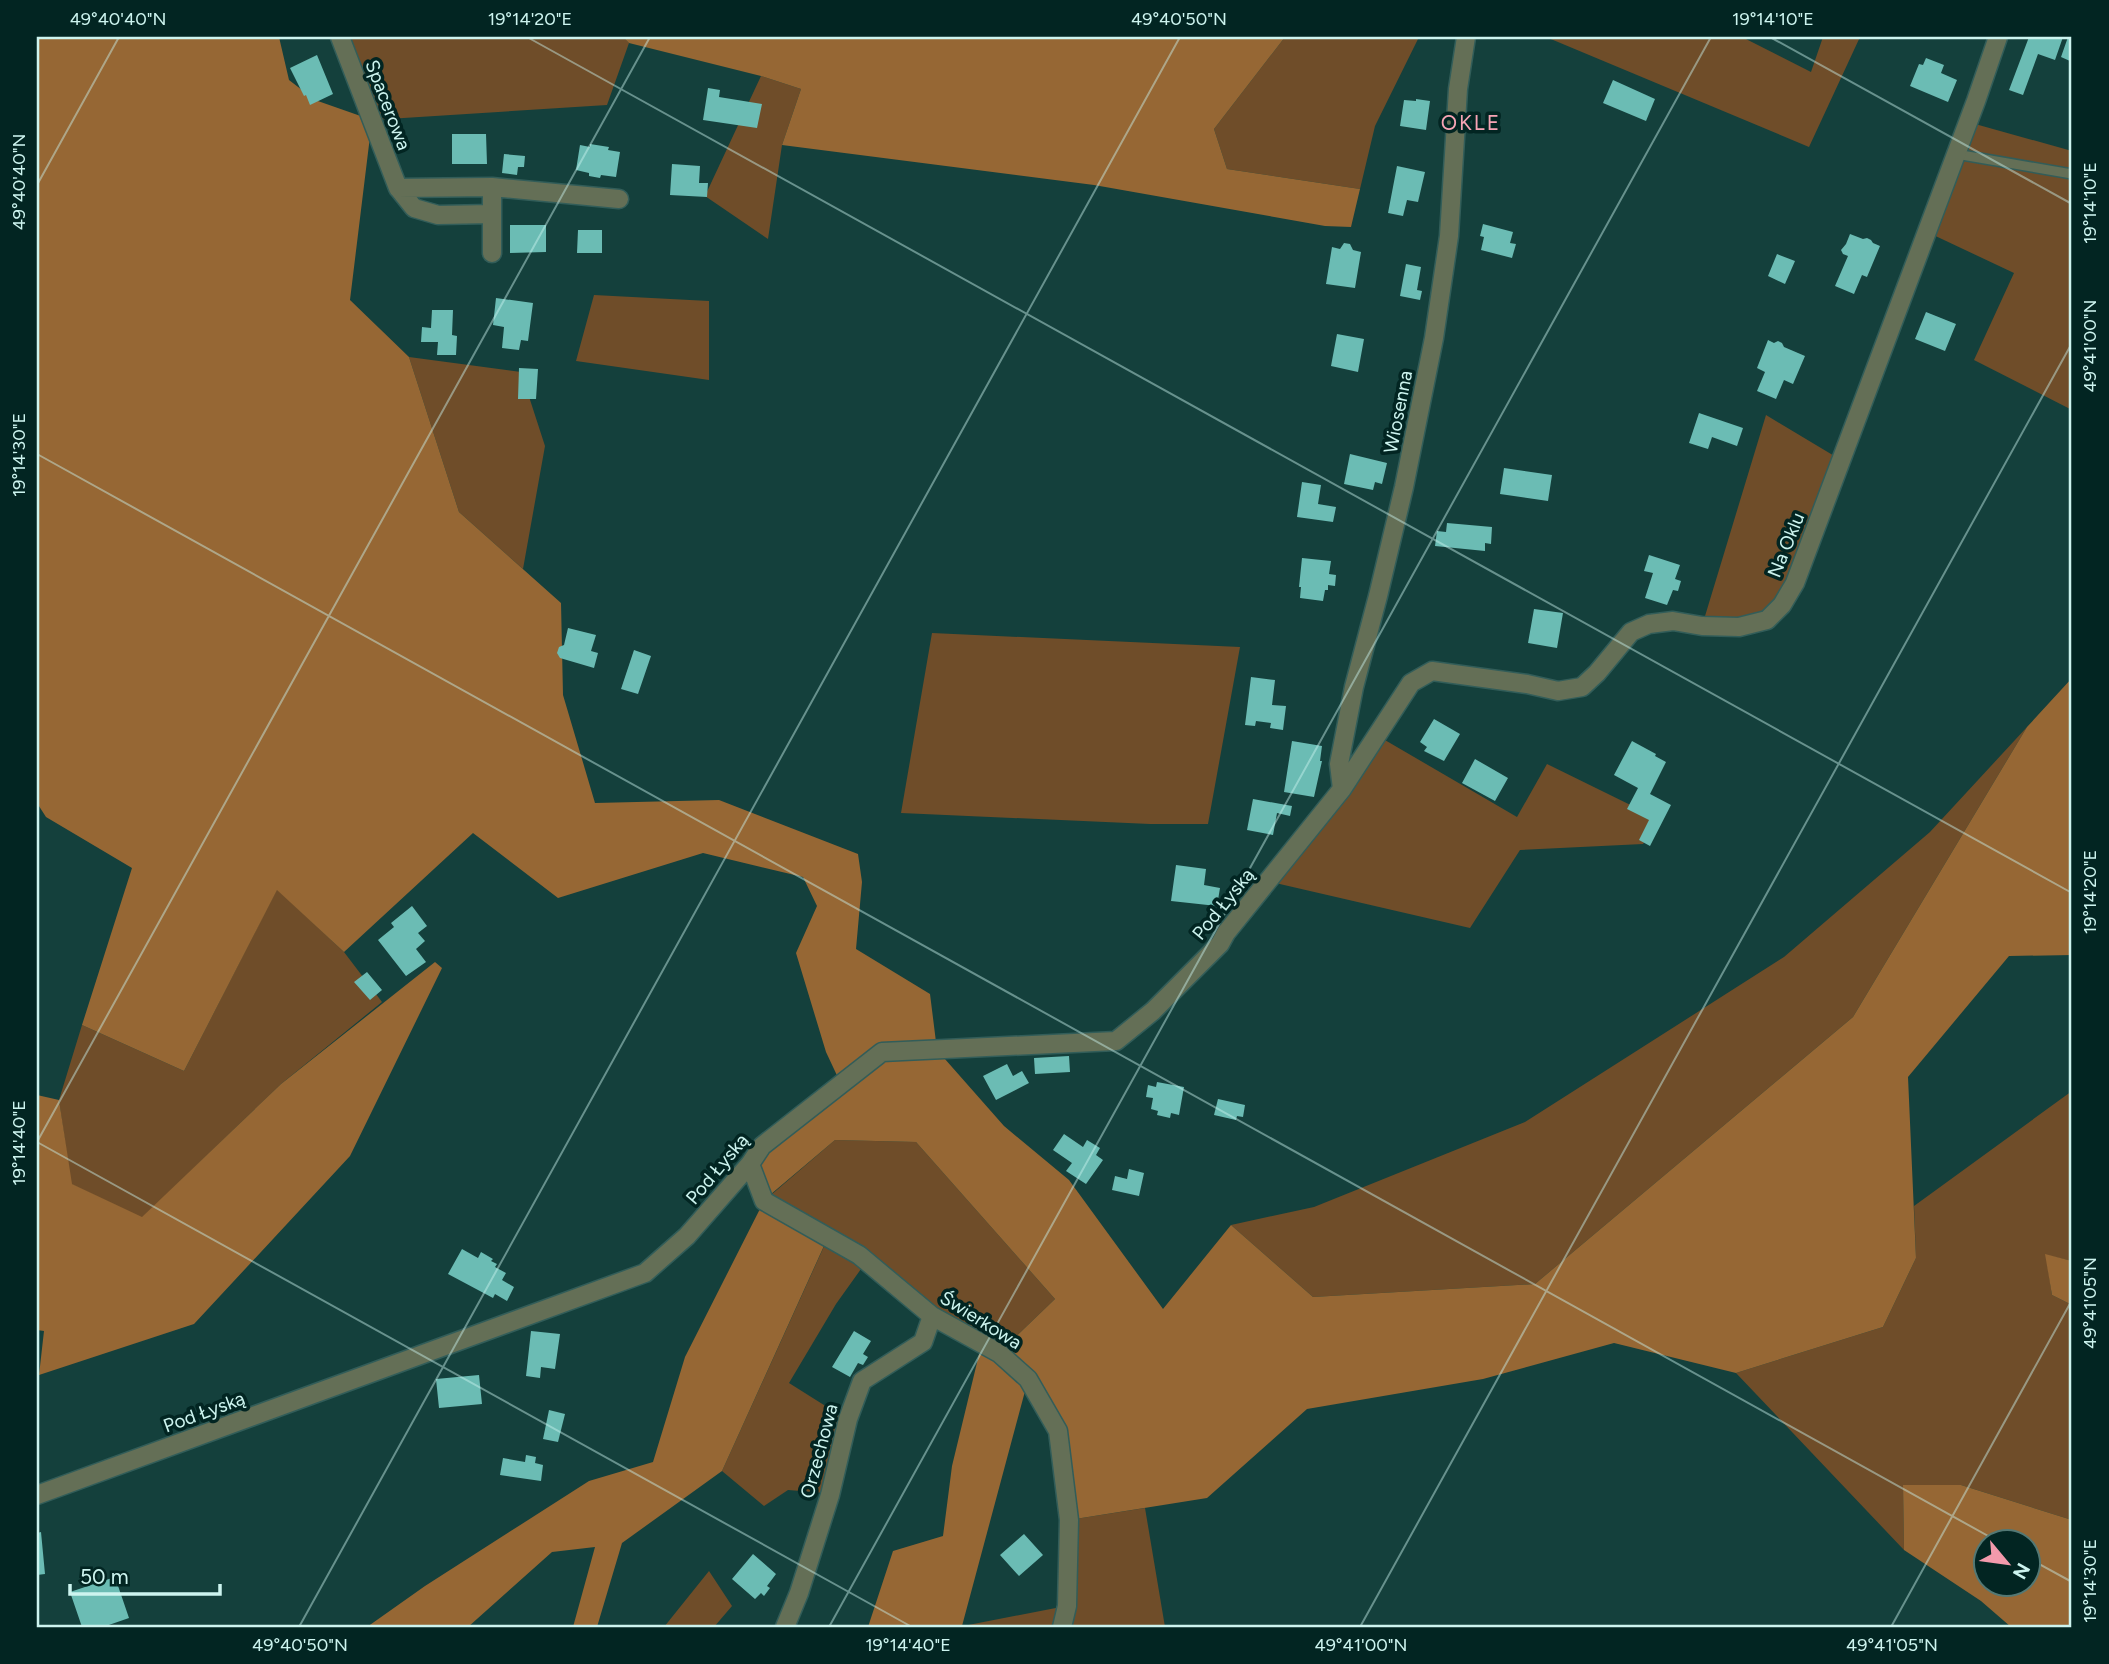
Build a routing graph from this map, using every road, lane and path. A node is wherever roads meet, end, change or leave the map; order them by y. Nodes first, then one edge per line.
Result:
1 (340, 37) edge
2 (1466, 37) edge
3 (1998, 37) edge
4 (1956, 154) junction
5 (2072, 174) edge
6 (492, 187) junction
7 (398, 188) junction
8 (619, 199) dead end
9 (492, 214) junction
10 (492, 253) dead end
11 (1342, 789) junction
12 (750, 1164) junction
13 (932, 1316) junction
14 (37, 1495) edge
15 (785, 1627) edge
16 (1062, 1627) edge

1 - 7 street, Spacerowa
2 - 11 street, Wiosenna
3 - 4 street, Na Oklu
4 - 5 lane
4 - 11 street, Na Oklu
6 - 7 street
6 - 8 street
6 - 9 street
7 - 9 street, Spacerowa
9 - 10 street
11 - 12 street, Pod Łyską
12 - 13 street, Świerkowa
12 - 14 street, Pod Łyską
13 - 15 street, Orzechowa
13 - 16 street, Świerkowa

